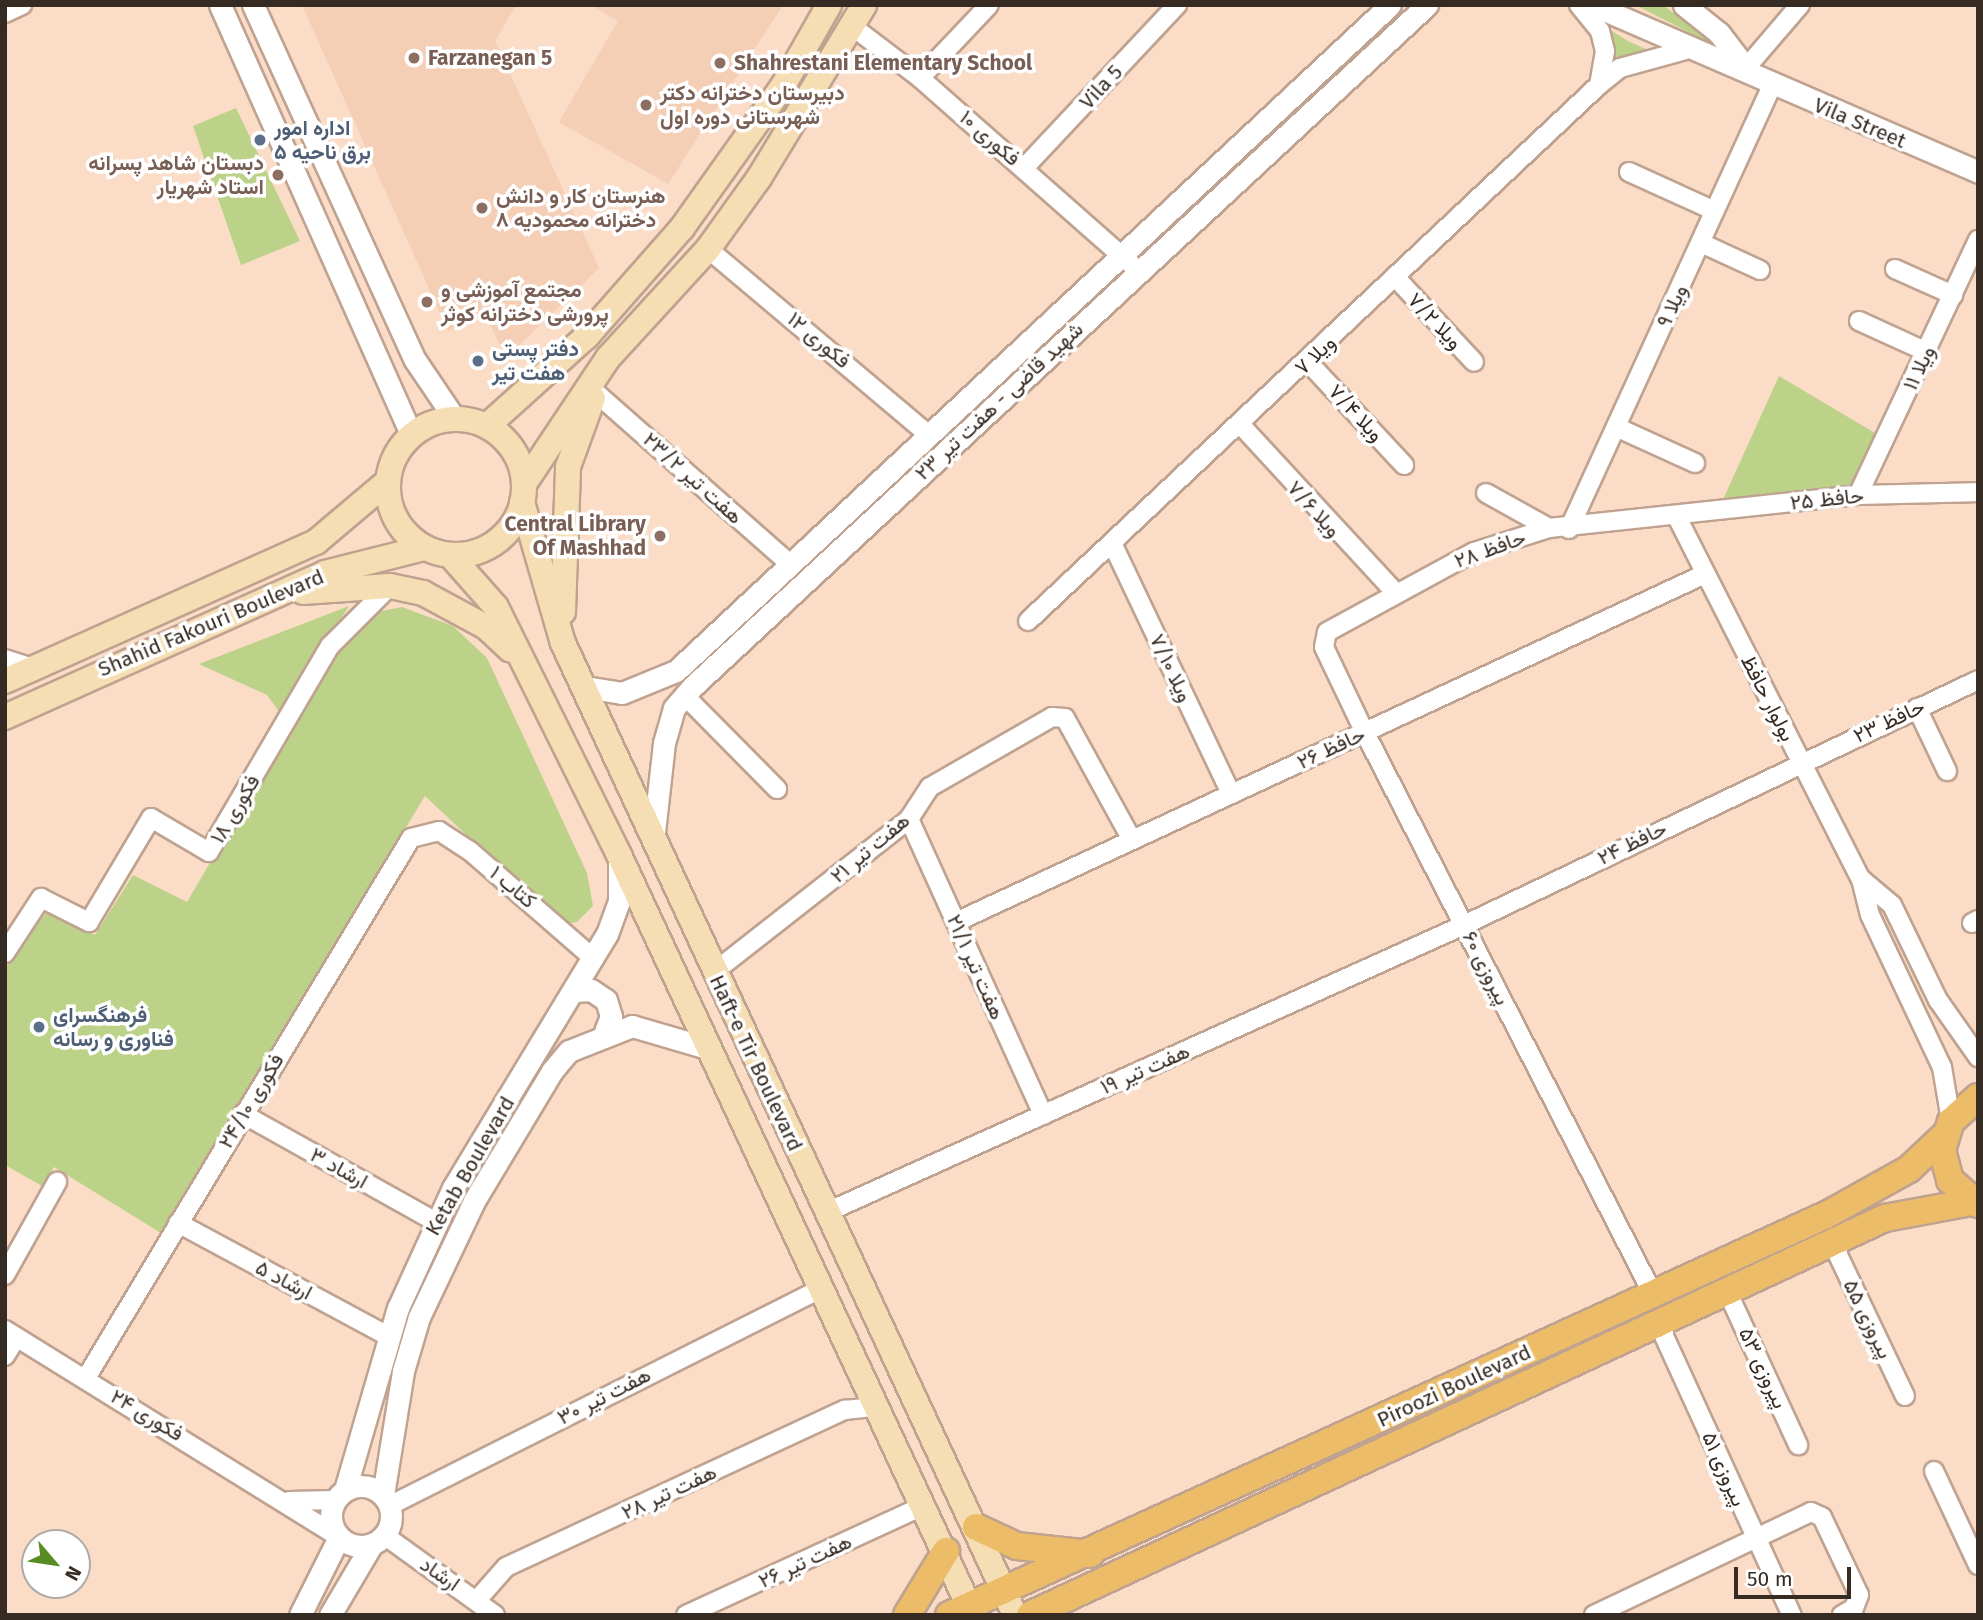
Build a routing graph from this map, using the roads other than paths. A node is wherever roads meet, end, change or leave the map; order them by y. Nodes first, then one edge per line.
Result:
1 (22, 5) edge
2 (219, 5) edge
3 (253, 5) edge
4 (829, 5) edge
5 (989, 5) edge
6 (1177, 5) edge
7 (1390, 5) edge
8 (1427, 5) edge
9 (1579, 5) edge
10 (1593, 5) edge
11 (1684, 5) edge
12 (1800, 5) edge
13 (5, 13) edge
14 (858, 16) edge
15 (1686, 50) junction
16 (1746, 68) junction
17 (920, 78) junction
18 (1773, 83) junction
19 (1599, 85) junction
20 (320, 158) junction
21 (1024, 168) junction
22 (293, 169) junction
23 (1629, 172) dead end
24 (1978, 172) edge
25 (1715, 211) junction
26 (1978, 240) edge
27 (1701, 243) junction
28 (708, 249) junction
29 (1122, 257) junction
30 (1760, 270) dead end
31 (1895, 270) dead end
32 (1139, 271) junction
33 (1397, 279) junction
34 (1953, 295) junction
35 (1859, 321) dead end
36 (1927, 352) junction
37 (608, 358) junction
38 (1308, 362) junction
39 (1474, 362) dead end
40 (595, 392) junction
41 (455, 419) junction
42 (1240, 424) junction
43 (487, 426) junction
44 (1616, 427) junction
45 (928, 434) junction
46 (411, 435) junction
47 (1695, 463) dead end
48 (1404, 465) dead end
49 (387, 482) junction
50 (1978, 492) edge
51 (523, 493) junction
52 (1486, 493) dead end
53 (1858, 495) junction
54 (1677, 517) junction
55 (1549, 528) junction
56 (1569, 529) junction
57 (316, 542) junction
58 (1112, 543) junction
59 (424, 548) junction
60 (450, 555) junction
61 (790, 564) junction
62 (325, 573) junction
63 (1705, 573) junction
64 (390, 586) junction
65 (1394, 590) junction
66 (271, 596) junction
67 (1028, 621) dead end
68 (1324, 640) joint
69 (563, 643) junction
70 (5, 659) edge
71 (523, 661) junction
72 (30, 667) junction
73 (1978, 680) edge
74 (5, 681) edge
75 (654, 684) junction
76 (585, 687) junction
77 (680, 702) junction
78 (1917, 708) junction
79 (5, 717) edge
80 (1365, 733) junction
81 (1800, 762) junction
82 (1947, 771) dead end
83 (777, 789) dead end
84 (1231, 794) junction
85 (909, 819) junction
86 (424, 830) joint
87 (1132, 840) junction
88 (653, 841) junction
89 (619, 855) junction
90 (1861, 879) junction
91 (956, 922) junction
92 (1464, 925) junction
93 (5, 953) edge
94 (593, 958) junction
95 (714, 972) junction
96 (574, 991) junction
97 (605, 1032) junction
98 (707, 1048) junction
99 (1978, 1057) edge
100 (1978, 1097) edge
101 (243, 1114) junction
102 (1043, 1115) junction
103 (1948, 1128) junction
104 (57, 1182) dead end
105 (1975, 1203) edge
106 (825, 1213) junction
107 (436, 1222) junction
108 (178, 1223) junction
109 (1836, 1240) junction
110 (5, 1275) edge
111 (819, 1290) junction
112 (1727, 1291) junction
113 (1653, 1294) junction
114 (1664, 1321) junction
115 (11, 1333) edge
116 (390, 1337) junction
117 (5, 1356) edge
118 (86, 1378) junction
119 (1906, 1396) dead end
120 (875, 1407) junction
121 (1798, 1445) dead end
122 (1934, 1471) dead end
123 (340, 1495) junction
124 (386, 1500) junction
125 (289, 1501) junction
126 (923, 1506) junction
127 (976, 1527) junction
128 (339, 1537) junction
129 (1755, 1537) junction
130 (378, 1540) junction
131 (946, 1551) junction
132 (1092, 1555) junction
133 (1978, 1565) edge
134 (1097, 1585) junction
135 (477, 1600) junction
136 (1010, 1603) edge
137 (1616, 1610) edge
138 (964, 1612) edge
139 (300, 1615) edge
140 (330, 1615) edge
141 (495, 1615) edge
142 (686, 1615) edge
143 (907, 1615) edge
144 (1030, 1615) edge
145 (1080, 1615) edge
146 (1594, 1615) edge
147 (1792, 1615) edge
148 (1842, 1615) edge

1 - 13 street
2 - 22 street
3 - 20 street
4 - 43 main road
5 - 17 street
6 - 21 street, Vila 5
7 - 29 street, شهید قاضی - هفت تیر ۲۳
8 - 32 street, شهید قاضی - هفت تیر ۲۳
9 - 19 street
10 - 15 street, Vila Street
11 - 16 street, Vila Street
12 - 16 street
14 - 17 street, فکوری ۱۰
14 - 28 main road
15 - 16 street, Vila Street
15 - 19 street, ویلا ۷
16 - 18 street, Vila Street
17 - 21 street, فکوری ۱۰
18 - 24 street, Vila Street
18 - 25 street, ویلا ۹
19 - 33 street, ویلا ۷
20 - 22 street
20 - 41 street
21 - 29 street, فکوری ۱۰
22 - 46 street
23 - 25 street
25 - 27 street, ویلا ۹
26 - 34 street, ویلا ۱۱
27 - 30 street
27 - 44 street, ویلا ۹
28 - 37 main road
28 - 45 street, فکوری ۱۲
29 - 32 street, فکوری ۱۰
29 - 45 street, شهید قاضی - هفت تیر ۲۳
31 - 34 street
32 - 77 street, شهید قاضی - هفت تیر ۲۳
33 - 38 street, ویلا ۷
33 - 39 street, ویلا ۷/۲
34 - 36 street, ویلا ۱۱
35 - 36 street
36 - 53 street, ویلا ۱۱
37 - 40 main road
37 - 51 main road
38 - 42 street, ویلا ۷
38 - 48 street, ویلا ۷/۴
40 - 61 street, هفت تیر ۲۳/۲
40 - 69 main road
41 - 43 main road
41 - 46 main road
42 - 58 street, ویلا ۷
42 - 65 street, ویلا ۷/۶
43 - 51 main road
44 - 47 street
44 - 56 street, ویلا ۹
45 - 61 street, شهید قاضی - هفت تیر ۲۳
46 - 49 main road
49 - 57 main road, Shahid Fakouri Boulevard
49 - 59 main road
50 - 53 street, حافظ ۲۵
51 - 60 main road
51 - 69 main road, Haft-e Tir Boulevard
52 - 55 street
53 - 54 street, حافظ ۲۵
54 - 56 street, حافظ ۲۸
54 - 63 street, بولوار حافظ
55 - 56 street, حافظ ۲۸
55 - 65 street, حافظ ۲۸
57 - 62 main road
57 - 72 main road, Shahid Fakouri Boulevard
58 - 67 street, ویلا ۷
58 - 84 street, ویلا ۷/۱۰
59 - 60 main road
59 - 62 main road, Shahid Fakouri Boulevard
60 - 71 main road, Haft-e Tir Boulevard
61 - 75 street, شهید قاضی - هفت تیر ۲۳
62 - 66 main road, Shahid Fakouri Boulevard
63 - 80 street, حافظ ۲۶
63 - 81 street, بولوار حافظ
64 - 66 main road
64 - 71 main road
64 - 93 street, فکوری ١٨
65 - 68 street, حافظ ۲۸
66 - 79 main road, Shahid Fakouri Boulevard
68 - 80 street, پیروزی ۶۰
69 - 76 main road, Haft-e Tir Boulevard
70 - 72 street
71 - 89 main road, Haft-e Tir Boulevard
72 - 74 main road, Shahid Fakouri Boulevard
73 - 78 street, حافظ ۲۳
75 - 76 street, شهید قاضی - هفت تیر ۲۳
75 - 77 street
76 - 88 main road, Haft-e Tir Boulevard
77 - 83 street
77 - 88 street
78 - 81 street, حافظ ۲۳
78 - 82 street
80 - 84 street, حافظ ۲۶
80 - 92 street, پیروزی ۶۰
81 - 90 street, بولوار حافظ
81 - 92 street, حافظ ۲۴
84 - 87 street, حافظ ۲۶
85 - 87 street, هفت تیر ۲۱
85 - 91 street, هفت تیر ۲۱/۱
85 - 95 street, هفت تیر ۲۱
86 - 94 street, کتاب ۱
86 - 101 street, فکوری ۲۴/۱۰
87 - 91 street, حافظ ۲۶
88 - 95 main road, Haft-e Tir Boulevard
89 - 94 street, Ketab Boulevard
89 - 98 main road, Haft-e Tir Boulevard
90 - 99 street
90 - 103 street
91 - 102 street, هفت تیر ۲۱/۱
92 - 102 street, هفت تیر ۱۹
92 - 113 street, پیروزی ۶۰
94 - 96 street, Ketab Boulevard
95 - 106 main road, Haft-e Tir Boulevard
96 - 97 street
96 - 107 street, Ketab Boulevard
97 - 98 street, Ketab Boulevard
97 - 124 street, Ketab Boulevard
98 - 111 main road, Haft-e Tir Boulevard
100 - 103 main road, Piroozi Boulevard
101 - 107 street, ارشاد ۳
101 - 108 street, فکوری ۲۴/۱۰
102 - 106 street, هفت تیر ۱۹
103 - 105 main road
103 - 113 main road, Piroozi Boulevard
104 - 110 street
105 - 109 main road, Piroozi Boulevard
106 - 127 main road, Haft-e Tir Boulevard
107 - 116 street, Ketab Boulevard
108 - 116 street, ارشاد ۵
108 - 118 street, فکوری ۲۴/۱۰
109 - 112 main road, Piroozi Boulevard
109 - 119 street, پیروزی ۵۵
111 - 120 main road, Haft-e Tir Boulevard
111 - 124 street, هفت تیر ۳۰
112 - 114 main road, Piroozi Boulevard
112 - 121 street, پیروزی ۵۳
113 - 132 main road, Piroozi Boulevard
114 - 129 street, پیروزی ۵۱
114 - 134 main road, Piroozi Boulevard
115 - 117 street
115 - 118 street, فکوری ۲۴
116 - 123 street, Ketab Boulevard
118 - 125 street, فکوری ۲۴
120 - 126 main road, Haft-e Tir Boulevard
120 - 135 street, هفت تیر ۲۸
122 - 133 street
123 - 124 street
123 - 125 street
123 - 128 street
124 - 130 street
125 - 128 street, فکوری ۲۴
126 - 131 main road, Haft-e Tir Boulevard
126 - 142 street, هفت تیر ۲۶
127 - 132 main road
127 - 136 main road, Haft-e Tir Boulevard
128 - 130 street
128 - 139 street
129 - 137 street
129 - 147 street, پیروزی ۵۱
129 - 148 street
130 - 135 street, ارشاد
130 - 140 street
131 - 138 main road, Haft-e Tir Boulevard
131 - 143 main road
132 - 136 main road, Piroozi Boulevard
134 - 144 main road, Piroozi Boulevard
134 - 145 main road
135 - 141 street, ارشاد
136 - 138 main road, Piroozi Boulevard
137 - 146 street

